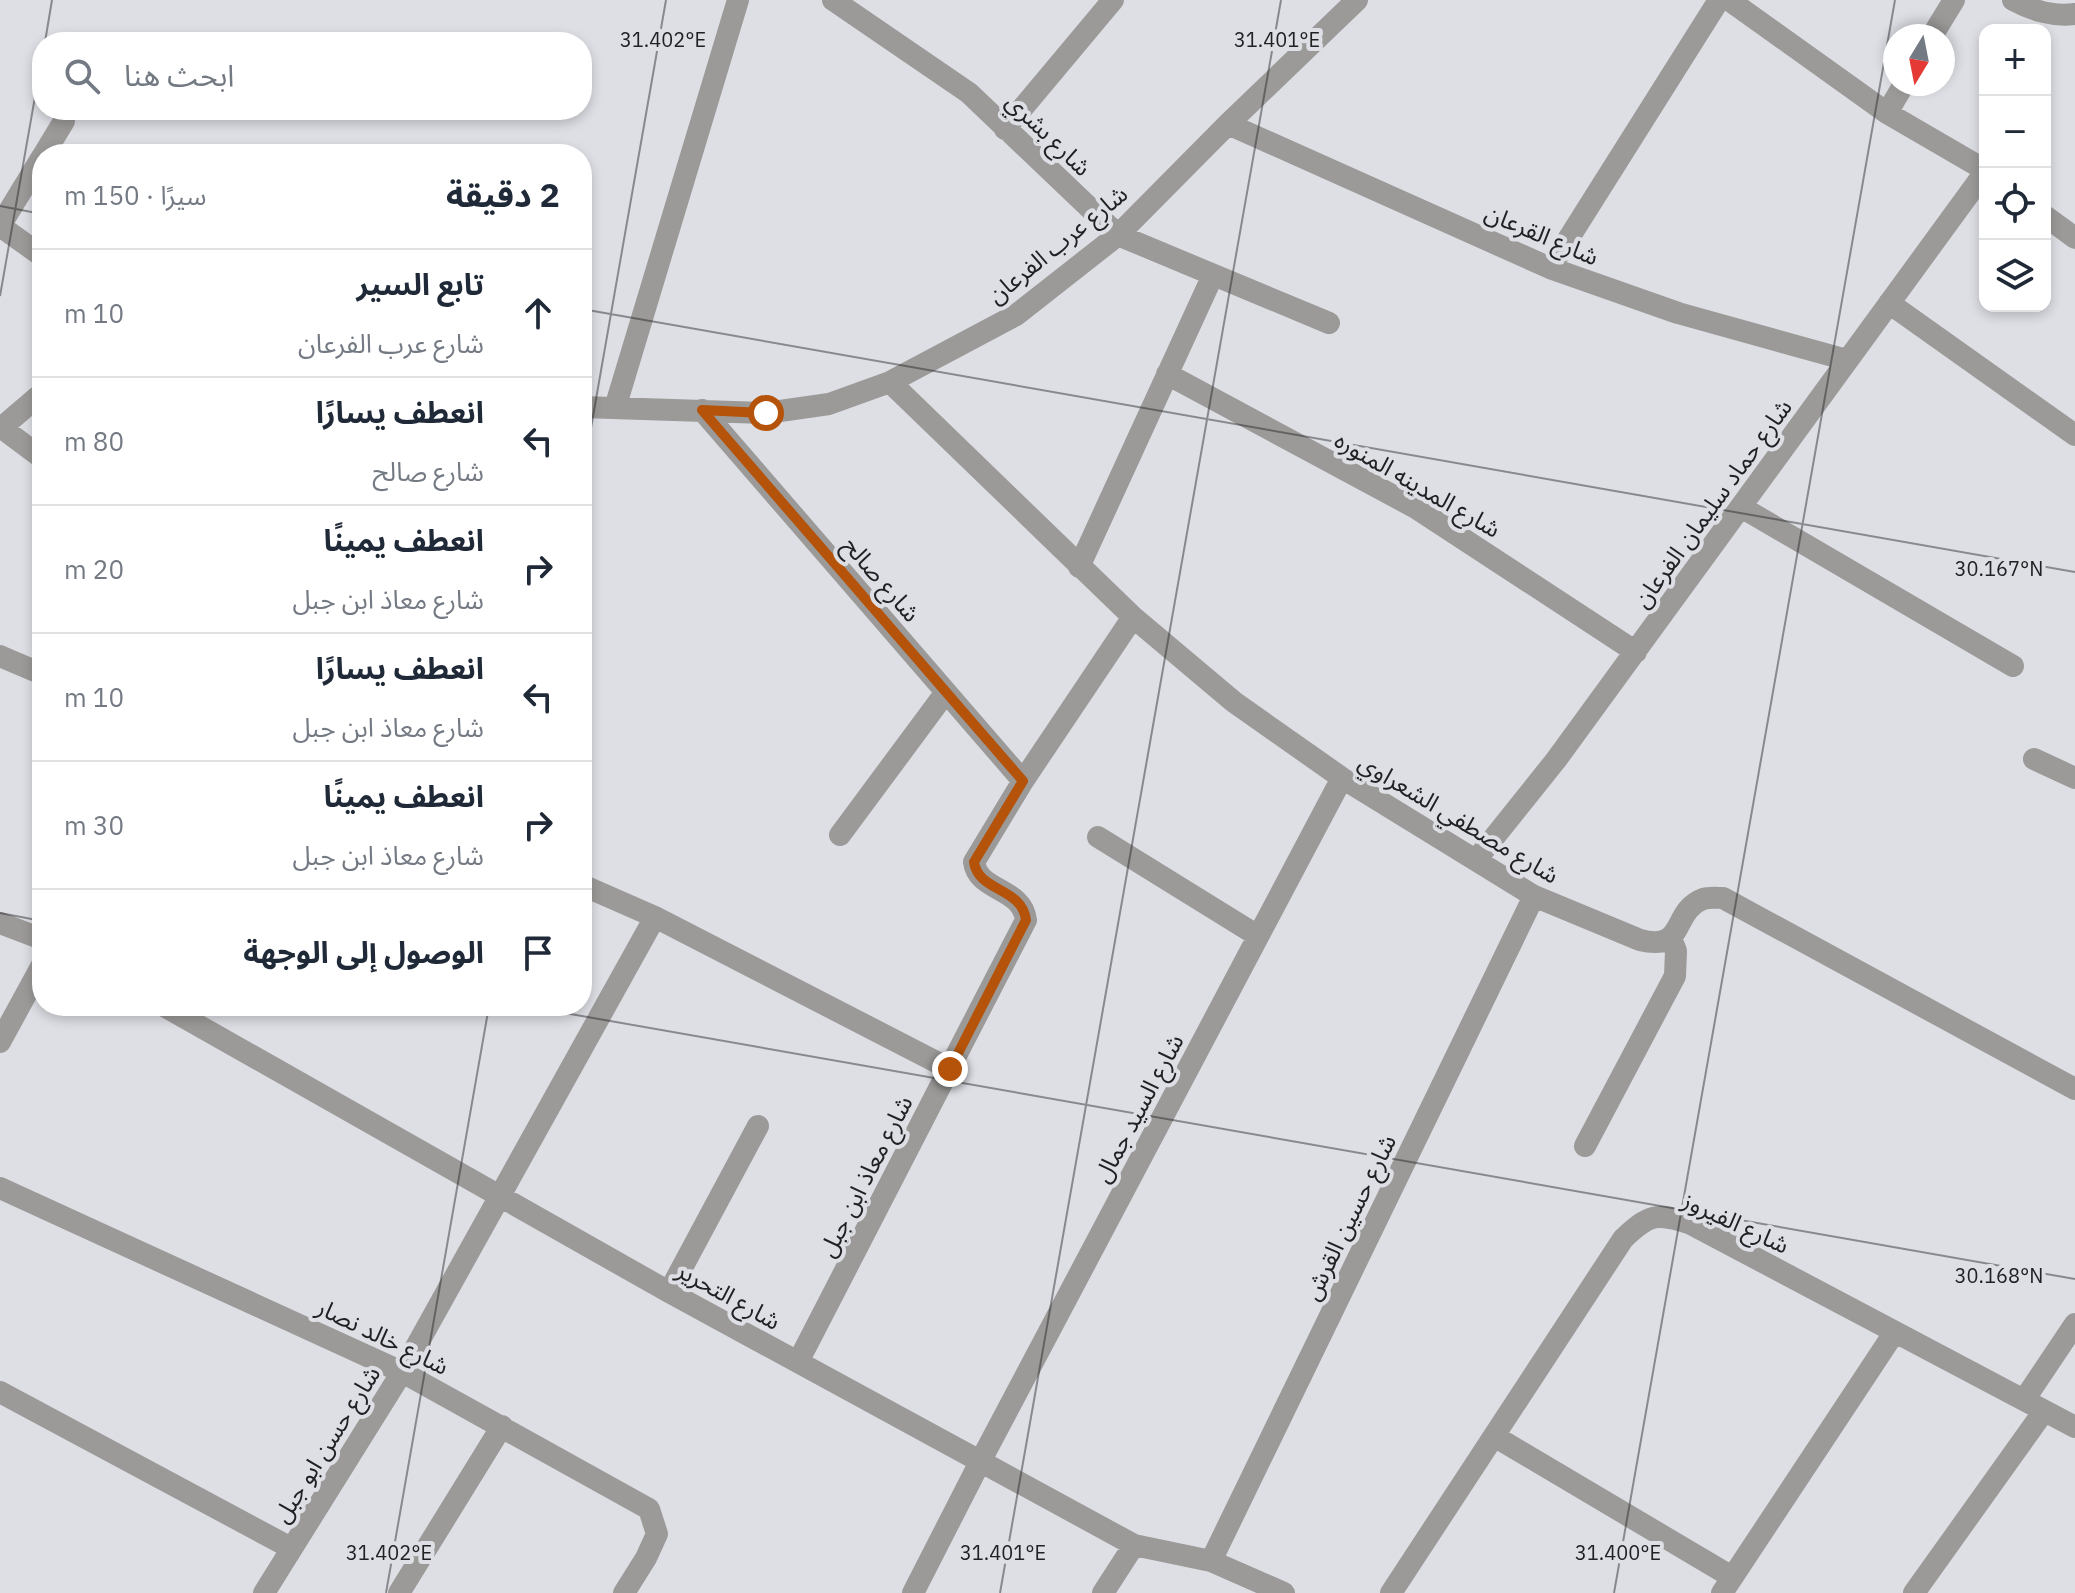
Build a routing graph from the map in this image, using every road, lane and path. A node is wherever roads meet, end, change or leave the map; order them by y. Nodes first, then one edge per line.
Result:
1 (738, 0) edge
2 (833, 0) edge
3 (1357, 0) edge
4 (1719, 0) edge
5 (1729, 0) edge
6 (1954, 0) edge
7 (2013, 0) edge
8 (1100, 4) edge
9 (2075, 14) edge
10 (1939, 24) edge
11 (1897, 96) edge
12 (1887, 113) junction
13 (64, 121) dead end
14 (1228, 124) junction
15 (1005, 129) junction
16 (50, 144) edge
17 (1980, 168) edge
18 (32, 174) edge
19 (1979, 179) edge
20 (2051, 220) edge
21 (0, 226) edge
22 (1118, 235) junction
23 (2075, 238) edge
24 (32, 249) edge
25 (1550, 268) junction
26 (1213, 275) junction
27 (1889, 303) junction
28 (1329, 323) dead end
29 (1847, 360) junction
30 (1167, 374) junction
31 (890, 382) junction
32 (32, 402) edge
33 (592, 407) edge
34 (615, 408) junction
35 (702, 410) junction
36 (1, 429) edge
37 (2075, 435) edge
38 (32, 451) edge
39 (1741, 507) junction
40 (1079, 567) junction
41 (1133, 617) junction
42 (1636, 652) junction
43 (0, 656) edge
44 (2013, 666) dead end
45 (32, 670) edge
46 (946, 692) junction
47 (2034, 759) dead end
48 (1342, 778) junction
49 (2075, 778) edge
50 (1023, 781) junction
51 (840, 835) dead end
52 (1098, 837) dead end
53 (1476, 860) junction
54 (592, 889) edge
55 (1534, 896) junction
56 (655, 917) junction
57 (0, 923) edge
58 (32, 935) edge
59 (1258, 936) junction
60 (1671, 938) junction
61 (32, 983) edge
62 (182, 1016) edge
63 (0, 1042) edge
64 (950, 1069) junction
65 (2075, 1089) edge
66 (758, 1126) dead end
67 (1585, 1146) dead end
68 (0, 1188) edge
69 (500, 1197) junction
70 (669, 1292) junction
71 (2075, 1324) edge
72 (1894, 1333) junction
73 (798, 1362) junction
74 (402, 1372) junction
75 (0, 1392) edge
76 (2024, 1400) junction
77 (2044, 1411) junction
78 (502, 1426) junction
79 (2075, 1427) edge
80 (1494, 1436) junction
81 (980, 1462) junction
82 (1134, 1545) junction
83 (291, 1548) junction
84 (1211, 1561) junction
85 (1727, 1585) edge
86 (264, 1593) edge
87 (399, 1593) edge
88 (624, 1593) edge
89 (913, 1593) edge
90 (1103, 1593) edge
91 (1284, 1593) edge
92 (1391, 1593) edge
93 (1914, 1593) edge

1 - 34 street
2 - 15 street, شارع بشري
3 - 14 street, شارع عرب الفرعان
4 - 25 street
5 - 12 street
6 - 10 street
7 - 9 street
8 - 15 street
11 - 12 street
12 - 17 street
13 - 16 street
14 - 22 street, شارع عرب الفرعان
14 - 25 street, شارع القرعان
15 - 22 street, شارع بشري
18 - 21 street
19 - 27 street, شارع حماد سليمان الفرعان
20 - 23 street
21 - 24 street
22 - 26 street, شارع بشري
22 - 31 street, شارع عرب الفرعان
25 - 29 street, شارع القرعان
26 - 28 street, شارع بشري
26 - 30 street
27 - 29 street, شارع حماد سليمان الفرعان
27 - 37 street
29 - 39 street, شارع حماد سليمان الفرعان
30 - 40 street
30 - 42 street, شارع المدينه المنوره
31 - 35 street, شارع عرب الفرعان
31 - 40 street, شارع مصطفي الشعراوي
32 - 36 street
33 - 34 street, شارع عرب الفرعان
34 - 35 street, شارع عرب الفرعان
35 - 46 street, شارع صالح
36 - 38 street
39 - 42 street, شارع حماد سليمان الفرعان
39 - 44 street
40 - 41 street, شارع مصطفي الشعراوي
41 - 48 street, شارع مصطفي الشعراوي
41 - 50 street, شارع معاذ ابن جبل
42 - 53 street, شارع حماد سليمان الفرعان
43 - 45 street
46 - 50 street, شارع صالح
46 - 51 street
47 - 49 street
48 - 53 street, شارع مصطفي الشعراوي
48 - 59 street, شارع السيد جمال
50 - 64 street, شارع معاذ ابن جبل
52 - 59 street
53 - 55 street, شارع مصطفي الشعراوي
54 - 56 street
55 - 60 street, شارع مصطفي الشعراوي
55 - 84 street, شارع حسين القرش
56 - 64 street
56 - 69 street, شارع حسن ابو جبل
57 - 58 street
59 - 81 street, شارع السيد جمال
60 - 65 street
60 - 67 street
61 - 63 street
62 - 69 street, شارع التحرير
64 - 73 street, شارع معاذ ابن جبل
66 - 70 street
68 - 74 street, شارع خالد نصار
69 - 70 street, شارع التحرير
69 - 74 street, شارع حسن ابو جبل
70 - 73 street, شارع التحرير
71 - 76 street
72 - 76 street, شارع الفيروز
72 - 80 street, شارع الفيروز
72 - 85 street
73 - 81 street, شارع التحرير
74 - 78 street, شارع خالد نصار
74 - 83 street, شارع حسن ابو جبل
75 - 83 street
76 - 77 street, شارع الفيروز
77 - 79 street, شارع الفيروز
77 - 93 street
78 - 87 street
78 - 88 street, شارع خالد نصار
80 - 85 street
80 - 92 street, شارع الفيروز
81 - 82 street, شارع التحرير
81 - 89 street, شارع السيد جمال
82 - 84 street, شارع التحرير
82 - 90 street
83 - 86 street, شارع حسن ابو جبل
84 - 91 street, شارع التحرير

